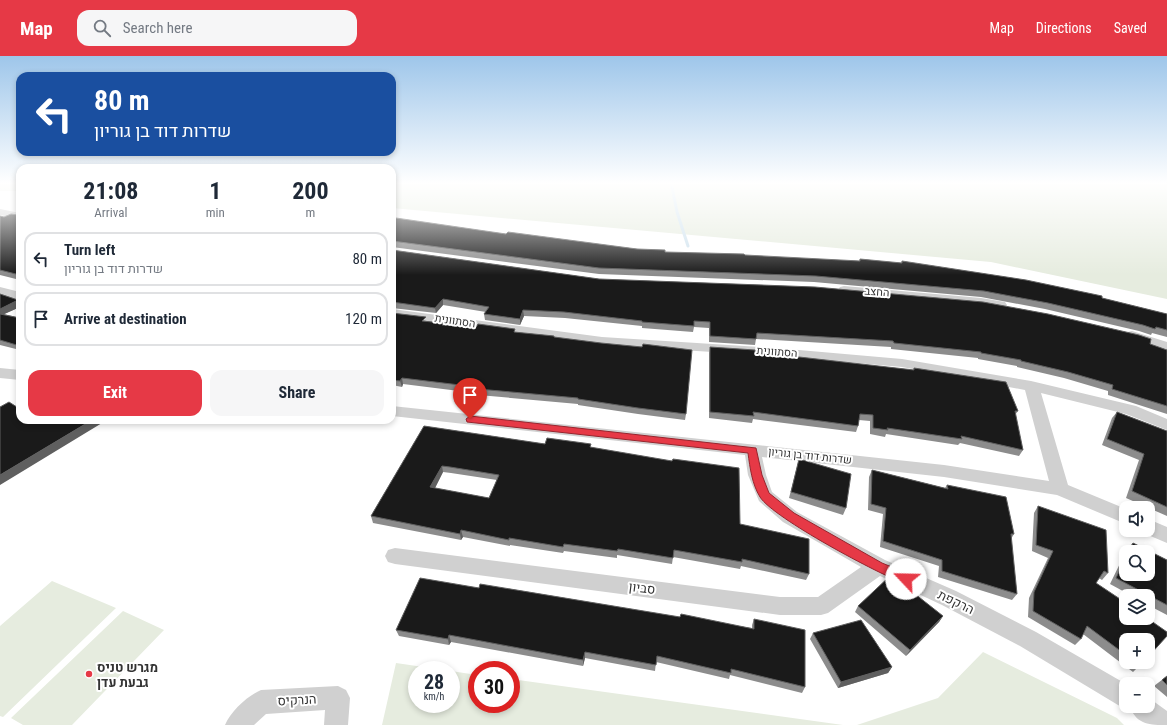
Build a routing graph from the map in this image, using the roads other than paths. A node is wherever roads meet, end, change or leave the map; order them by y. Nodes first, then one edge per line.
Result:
1 (6, 213) edge
2 (16, 215) edge
3 (830, 288) edge
4 (0, 291) edge
5 (16, 295) edge
6 (1010, 307) edge
7 (396, 314) edge
8 (1117, 331) edge
9 (1167, 347) edge
10 (0, 373) edge
11 (16, 375) edge
12 (1031, 386) junction
13 (396, 411) edge
14 (1167, 425) edge
15 (752, 450) junction
16 (1060, 489) junction
17 (1119, 515) edge
18 (1155, 530) edge
19 (1167, 535) edge
20 (395, 556) dead end
21 (878, 566) junction
22 (1119, 693) edge
23 (1150, 713) edge
24 (237, 725) edge
25 (336, 725) edge
26 (1166, 725) edge

1 - 2 street
3 - 6 street, החצב
4 - 5 street
7 - 12 street, הסתוונית
8 - 9 street
10 - 11 street
12 - 14 street
12 - 16 street
13 - 15 street, שדרות דוד בן גוריון
15 - 16 street, שדרות דוד בן גוריון
15 - 21 street, הרקפת
16 - 17 street, שדרות דוד בן גוריון
18 - 19 street
20 - 21 street, סביון
21 - 22 street, הרקפת
23 - 26 street
24 - 25 street, הנרקיס

